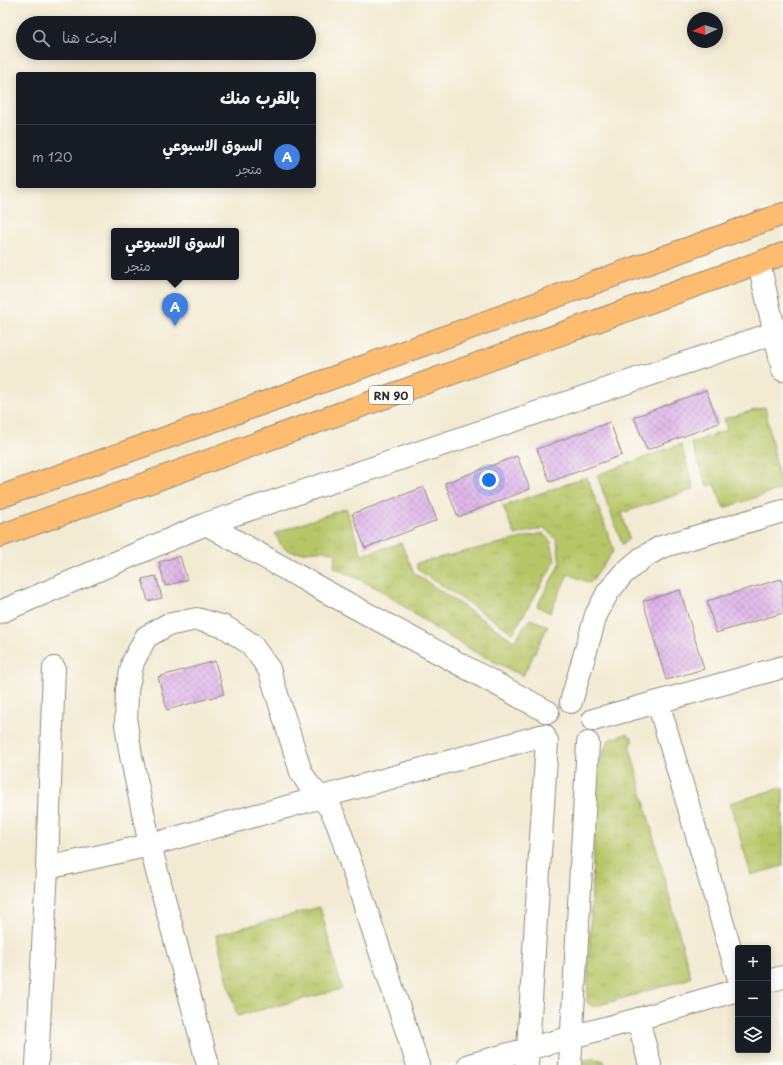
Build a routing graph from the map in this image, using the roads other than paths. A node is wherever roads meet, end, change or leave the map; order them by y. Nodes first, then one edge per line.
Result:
1 (783, 214) edge
2 (783, 254) edge
3 (759, 263) junction
4 (779, 332) edge
5 (783, 370) edge
6 (0, 497) edge
7 (783, 511) edge
8 (206, 524) junction
9 (0, 536) edge
10 (0, 612) edge
11 (783, 667) edge
12 (54, 668) dead end
13 (571, 702) junction
14 (658, 702) junction
15 (548, 712) junction
16 (593, 720) junction
17 (545, 738) junction
18 (588, 743) junction
19 (320, 798) junction
20 (150, 845) junction
21 (47, 868) junction
22 (735, 966) edge
23 (783, 977) edge
24 (771, 980) edge
25 (735, 991) edge
26 (638, 1019) junction
27 (572, 1037) junction
28 (528, 1057) edge
29 (37, 1065) edge
30 (208, 1065) edge
31 (418, 1065) edge
32 (469, 1065) edge
33 (570, 1065) edge
34 (650, 1065) edge

1 - 6 highway
2 - 3 highway, RN 90
3 - 4 lane
3 - 9 highway, RN 90
4 - 5 lane
4 - 8 lane
7 - 13 lane
8 - 10 lane
8 - 15 lane
11 - 14 lane
12 - 21 lane
13 - 15 lane
13 - 16 lane
14 - 16 lane
14 - 22 lane
15 - 17 lane
16 - 18 lane
17 - 18 lane
17 - 19 lane
17 - 28 lane
18 - 27 lane
19 - 20 lane
19 - 20 lane
19 - 31 lane
20 - 21 lane
20 - 30 lane
21 - 29 lane
23 - 24 lane
25 - 26 lane
26 - 27 lane
26 - 34 lane
27 - 28 lane
27 - 33 lane
28 - 32 lane

